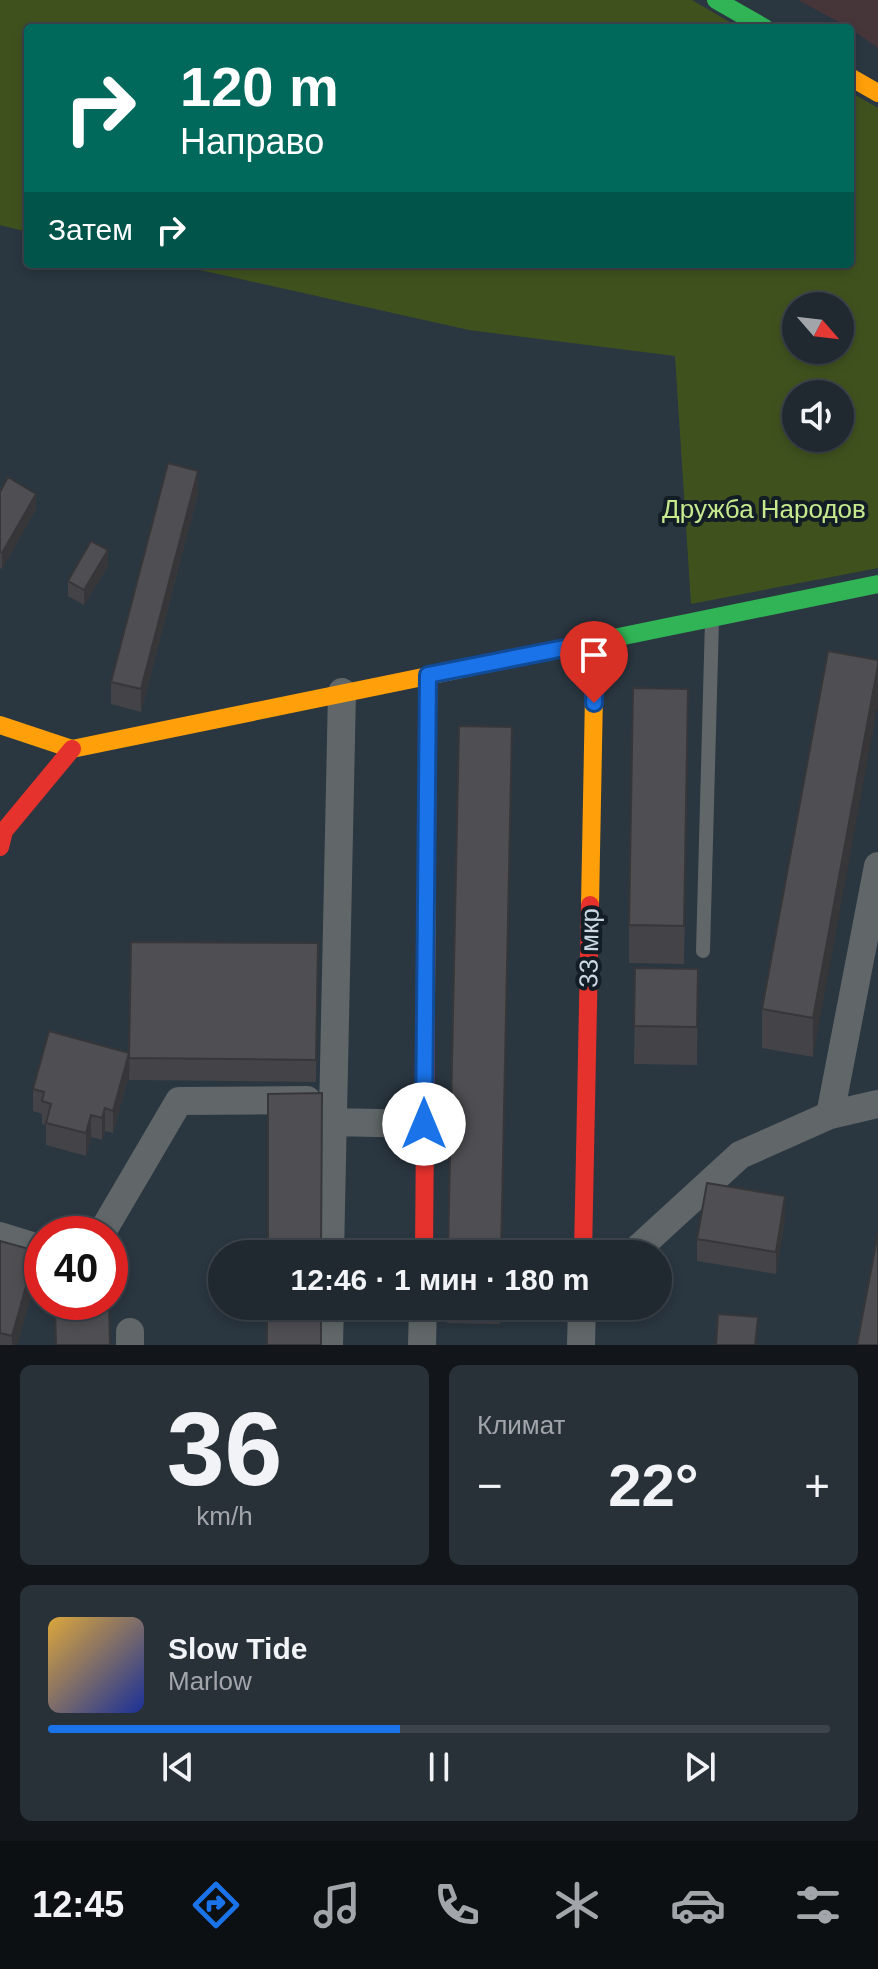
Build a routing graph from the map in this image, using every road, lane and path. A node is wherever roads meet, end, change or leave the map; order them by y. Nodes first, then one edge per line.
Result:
1 (716, 0) edge
2 (758, 24) edge
3 (854, 79) edge
4 (878, 93) edge
5 (878, 584) edge
6 (713, 618) junction
7 (595, 642) junction
8 (428, 675) junction
9 (342, 692) junction
10 (0, 725) edge
11 (72, 749) junction
12 (0, 847) edge
13 (878, 866) edge
14 (703, 951) dead end
15 (878, 1104) edge
16 (331, 1111) junction
17 (830, 1115) junction
18 (424, 1124) junction
19 (112, 1216) edge
20 (0, 1236) edge
21 (330, 1240) edge
22 (424, 1240) edge
23 (583, 1240) edge
24 (647, 1240) edge
25 (24, 1243) edge
26 (330, 1320) edge
27 (423, 1320) edge
28 (582, 1320) edge
29 (329, 1345) edge
30 (422, 1345) edge
31 (581, 1345) edge

1 - 2 street
3 - 4 street
5 - 6 street
6 - 7 street
6 - 14 lane
7 - 8 street
7 - 23 street, 33 мкр
8 - 9 street
8 - 18 street
9 - 11 street
9 - 16 street
10 - 11 street
11 - 12 street
13 - 17 street
15 - 17 street
16 - 18 street
16 - 19 street
16 - 21 street
17 - 24 street
18 - 22 street
20 - 25 street
26 - 29 street
27 - 30 street
28 - 31 street

